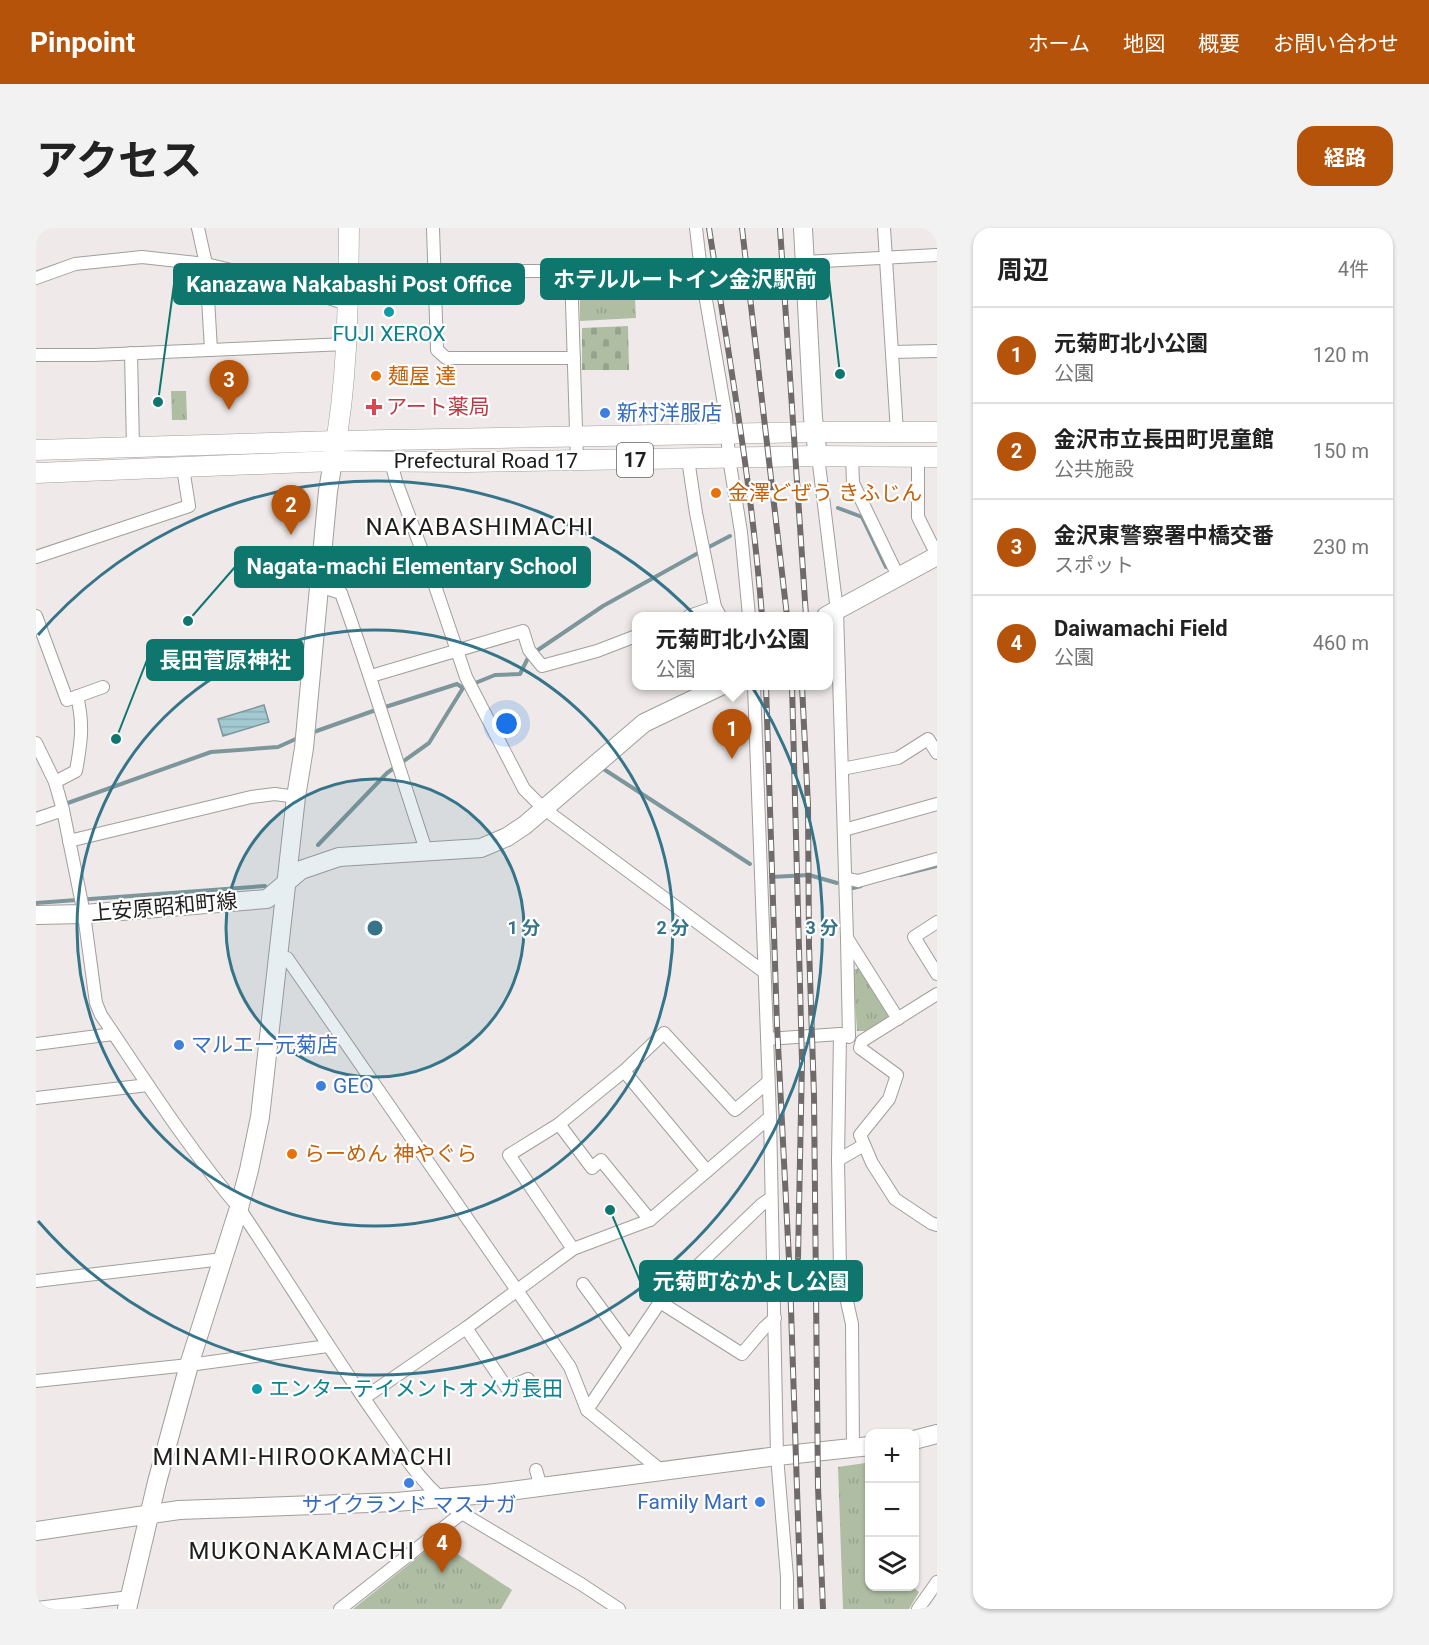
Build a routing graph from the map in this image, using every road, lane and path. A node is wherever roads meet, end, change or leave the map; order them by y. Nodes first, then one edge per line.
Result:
1 (198, 228) edge
2 (350, 228) edge
3 (433, 228) edge
4 (696, 228) edge
5 (803, 228) edge
6 (885, 228) edge
7 (937, 255) edge
8 (886, 259) junction
9 (804, 262) junction
10 (206, 264) junction
11 (571, 271) junction
12 (701, 271) junction
13 (434, 274) junction
14 (349, 275) junction
15 (36, 278) edge
16 (347, 304) junction
17 (345, 344) junction
18 (212, 350) junction
19 (937, 351) edge
20 (892, 352) junction
21 (131, 353) junction
22 (36, 355) edge
23 (574, 358) junction
24 (814, 432) junction
25 (897, 432) junction
26 (937, 432) edge
27 (726, 435) junction
28 (577, 437) junction
29 (336, 441) junction
30 (133, 447) junction
31 (36, 450) edge
32 (818, 456) junction
33 (852, 456) junction
34 (729, 458) junction
35 (928, 458) edge
36 (688, 459) junction
37 (333, 461) junction
38 (577, 461) junction
39 (391, 462) junction
40 (183, 468) junction
41 (36, 473) edge
42 (36, 557) edge
43 (936, 558) edge
44 (900, 569) junction
45 (319, 586) junction
46 (838, 610) edge
47 (718, 612) edge
48 (749, 612) edge
49 (36, 616) edge
50 (632, 638) edge
51 (457, 650) junction
52 (371, 676) junction
53 (103, 687) dead end
54 (713, 690) edge
55 (754, 690) edge
56 (77, 696) junction
57 (36, 743) edge
58 (937, 753) edge
59 (842, 769) junction
60 (55, 782) junction
61 (296, 797) junction
62 (937, 804) edge
63 (62, 805) junction
64 (543, 808) junction
65 (36, 819) edge
66 (844, 830) junction
67 (69, 841) junction
68 (426, 850) junction
69 (937, 859) edge
70 (845, 878) junction
71 (286, 883) junction
72 (84, 914) junction
73 (36, 915) edge
74 (937, 922) edge
75 (847, 938) junction
76 (278, 956) junction
77 (764, 972) junction
78 (937, 974) edge
79 (937, 994) edge
80 (898, 1018) junction
81 (113, 1034) junction
82 (845, 1036) junction
83 (767, 1039) junction
84 (36, 1044) edge
85 (861, 1045) junction
86 (624, 1071) junction
87 (768, 1083) junction
88 (148, 1085) junction
89 (36, 1098) edge
90 (770, 1117) junction
91 (559, 1124) junction
92 (864, 1145) junction
93 (837, 1160) junction
94 (707, 1171) junction
95 (771, 1198) junction
96 (239, 1208) junction
97 (650, 1220) junction
98 (937, 1225) edge
99 (573, 1249) junction
100 (223, 1259) junction
101 (840, 1270) junction
102 (774, 1274) junction
103 (36, 1281) edge
104 (583, 1284) dead end
105 (518, 1290) junction
106 (660, 1302) junction
107 (776, 1318) junction
108 (466, 1328) junction
109 (328, 1346) junction
110 (629, 1347) junction
111 (189, 1365) junction
112 (36, 1381) edge
113 (531, 1386) dead end
114 (364, 1398) junction
115 (587, 1410) junction
116 (937, 1434) edge
117 (919, 1439) edge
118 (861, 1447) edge
119 (777, 1456) junction
120 (663, 1473) junction
121 (439, 1498) junction
122 (462, 1513) junction
123 (149, 1516) junction
124 (36, 1531) edge
125 (937, 1582) edge
126 (129, 1603) edge
127 (36, 1608) edge
128 (340, 1609) edge
129 (619, 1609) edge
130 (787, 1609) edge
131 (918, 1609) edge

1 - 10 street
2 - 14 main road
3 - 13 street
4 - 12 street
5 - 9 street
6 - 8 street
7 - 8 street
8 - 9 street
8 - 20 street
9 - 24 street
10 - 15 street
10 - 16 street
10 - 18 street
11 - 12 street
11 - 13 street
11 - 23 street
12 - 27 street
13 - 14 street
13 - 23 street
14 - 16 main road
16 - 17 main road
17 - 18 street
17 - 29 main road
18 - 21 street
19 - 20 street
20 - 25 street
21 - 22 street
21 - 30 street
23 - 28 street
24 - 25 main road, Prefectural Road 17 / 17
24 - 27 main road, Prefectural Road 17 / 17
24 - 32 street
25 - 26 main road, Prefectural Road 17 / 17
27 - 28 main road, Prefectural Road 17 / 17
27 - 34 street
28 - 29 main road, Prefectural Road 17 / 17
28 - 38 street
29 - 30 main road, Prefectural Road 17 / 17
29 - 37 main road
30 - 31 main road, Prefectural Road 17 / 17
32 - 33 main road, Prefectural Road 17 / 17
32 - 34 main road, Prefectural Road 17 / 17
32 - 46 street
33 - 35 main road, Prefectural Road 17 / 17
33 - 44 street
34 - 36 main road, Prefectural Road 17 / 17
34 - 48 street
35 - 43 street
36 - 38 main road, Prefectural Road 17 / 17
36 - 47 street
37 - 39 main road, Prefectural Road 17 / 17
37 - 40 main road, Prefectural Road 17 / 17
37 - 45 street
38 - 39 main road, Prefectural Road 17 / 17
39 - 51 street
40 - 41 main road, Prefectural Road 17 / 17
40 - 42 street
43 - 44 street
44 - 46 street
45 - 52 street
45 - 61 street
46 - 59 street
49 - 56 street
50 - 51 street
51 - 52 street
51 - 64 street
52 - 68 street
53 - 56 street
54 - 64 street, 上安原昭和町線
55 - 77 street
56 - 60 street
57 - 60 street
58 - 59 street
59 - 66 street
60 - 63 street
61 - 67 street
61 - 71 street
62 - 66 street
63 - 65 street
63 - 67 street
64 - 68 street, 上安原昭和町線
64 - 77 street
66 - 70 street
67 - 72 street
68 - 71 street, 上安原昭和町線
69 - 70 street
70 - 75 street
71 - 72 street, 上安原昭和町線
71 - 76 street
72 - 73 street, 上安原昭和町線
72 - 81 street
74 - 78 street
75 - 80 street
75 - 82 street
76 - 96 street
76 - 105 street
77 - 83 street
79 - 80 street
80 - 85 street
81 - 84 street
81 - 88 street
82 - 83 street
82 - 85 street
82 - 93 street
83 - 87 street
85 - 92 street
86 - 87 street
86 - 91 street
86 - 94 street
87 - 90 street
88 - 89 street
88 - 96 street
90 - 94 street
90 - 95 street
91 - 97 street
91 - 99 street
92 - 93 street
92 - 98 street
93 - 101 street
94 - 97 street
95 - 102 street
95 - 106 street
96 - 100 street
96 - 109 street
97 - 99 street
99 - 105 street
100 - 103 street
100 - 111 street
101 - 102 street
101 - 118 street
102 - 107 street
104 - 110 street
105 - 108 street
105 - 115 street
106 - 107 street
106 - 110 street
107 - 119 street
108 - 113 street
108 - 114 street
109 - 111 street
109 - 114 street
110 - 115 street
111 - 112 street
111 - 123 street
114 - 121 street
115 - 120 street
116 - 117 street
118 - 119 street
119 - 120 street
119 - 130 street
120 - 121 street
121 - 122 street
121 - 123 street
122 - 128 street
122 - 129 street
123 - 124 street
123 - 126 street
125 - 131 street
126 - 127 street

